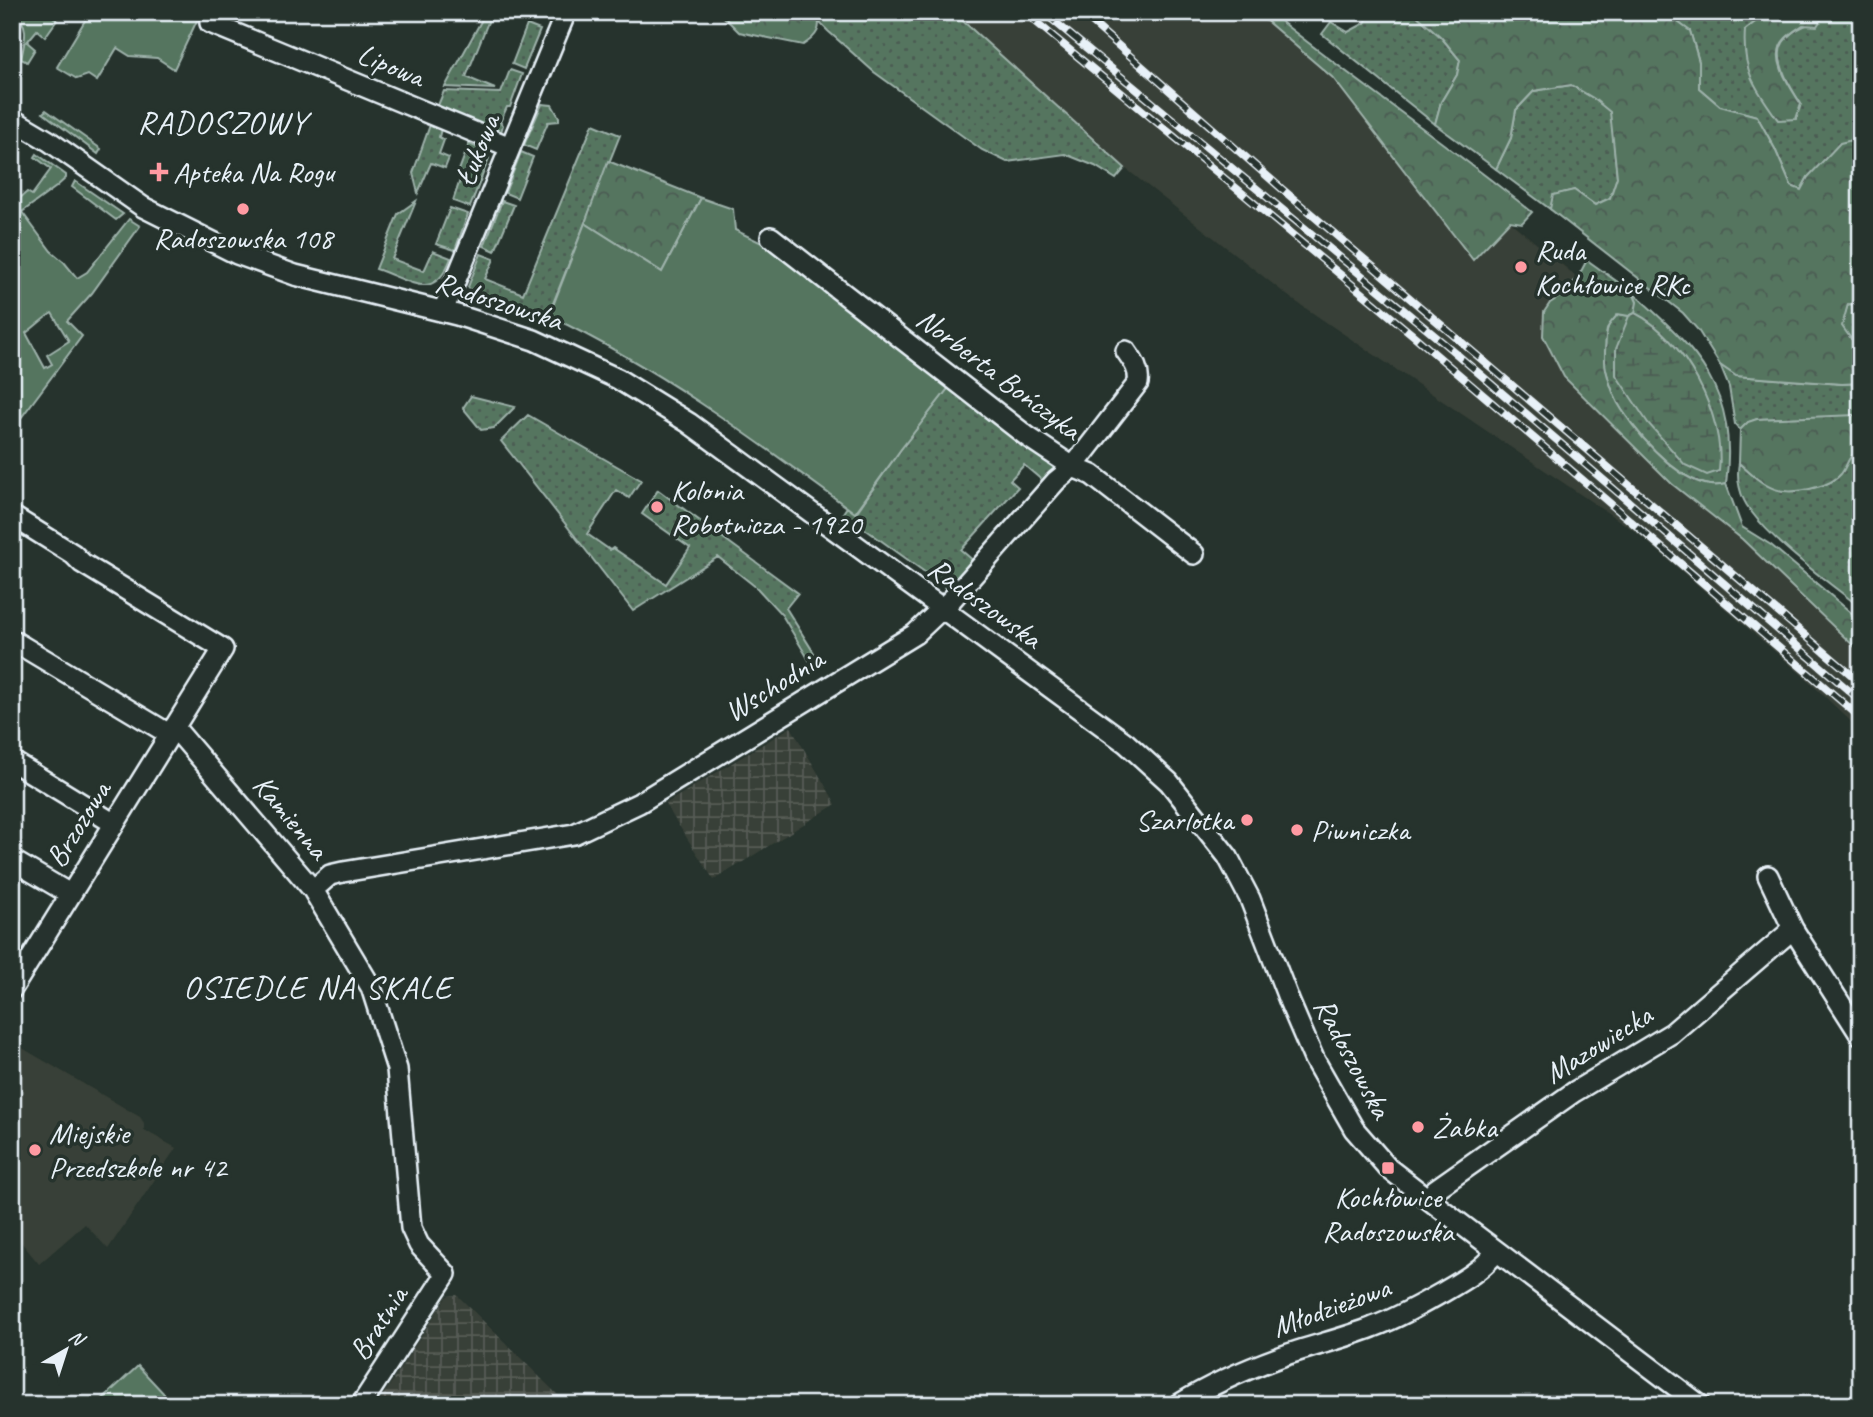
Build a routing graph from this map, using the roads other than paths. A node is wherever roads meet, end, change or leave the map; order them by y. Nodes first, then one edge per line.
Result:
1 (566, 12) edge
2 (210, 23) dead end
3 (12, 119) edge
4 (510, 147) junction
5 (771, 237) dead end
6 (443, 312) junction
7 (1126, 351) dead end
8 (1073, 467) junction
9 (12, 516) edge
10 (1194, 554) dead end
11 (943, 609) junction
12 (12, 640) edge
13 (171, 731) junction
14 (12, 761) edge
15 (113, 823) junction
16 (12, 860) edge
17 (1768, 876) dead end
18 (313, 890) junction
19 (70, 894) junction
20 (1793, 929) junction
21 (12, 989) edge
22 (1861, 1036) edge
23 (1428, 1199) junction
24 (1496, 1252) junction
25 (446, 1274) joint
26 (361, 1405) edge
27 (1178, 1405) edge
28 (1700, 1405) edge

1 - 4 street, Łukowa
2 - 4 street, Lipowa
3 - 6 street, Radoszowska
4 - 6 street, Łukowa
5 - 8 street, Norberta Bończyka
6 - 11 street, Radoszowska
7 - 8 street, Wschodnia
8 - 10 street, Norberta Bończyka
8 - 11 street, Wschodnia
9 - 13 street
11 - 18 street, Wschodnia
11 - 23 street, Radoszowska
12 - 13 street, Kamienna
13 - 15 street, Brzozowa
13 - 18 street, Kamienna
14 - 15 street
15 - 19 street, Brzozowa
16 - 19 street
17 - 20 street
18 - 25 street, Kamienna
19 - 21 street, Brzozowa
20 - 22 street
20 - 23 street, Mazowiecka
23 - 24 street, Radoszowska
24 - 27 street, Młodzieżowa
24 - 28 street, Radoszowska
25 - 26 street, Bratnia

